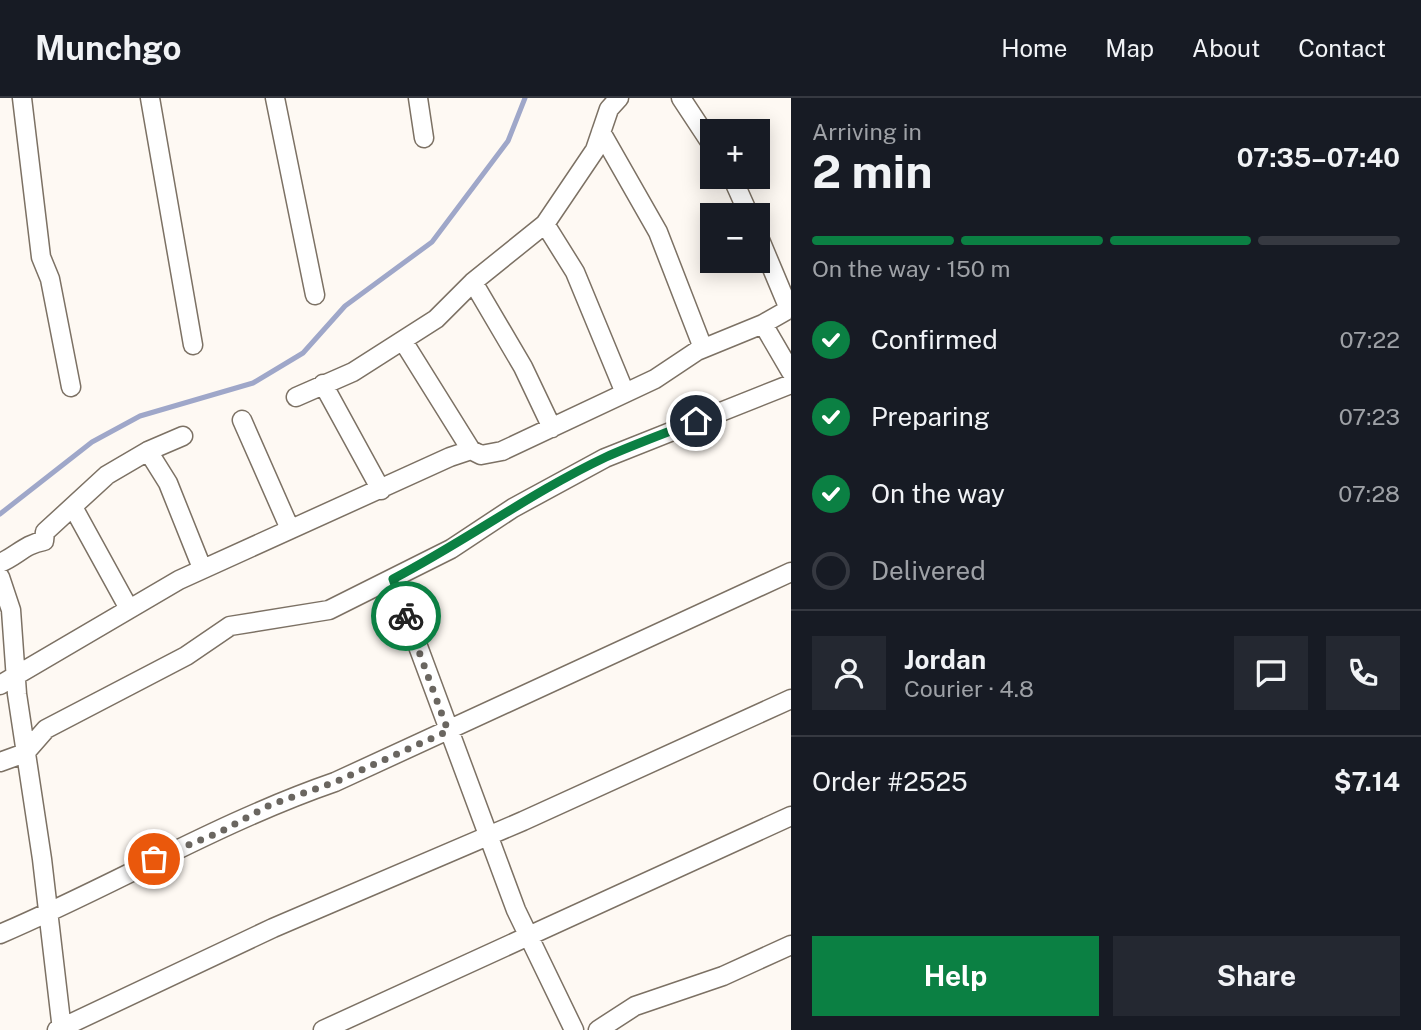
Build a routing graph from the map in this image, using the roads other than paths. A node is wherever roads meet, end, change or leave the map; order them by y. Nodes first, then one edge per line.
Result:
1 (22, 98) edge
2 (150, 98) edge
3 (275, 98) edge
4 (418, 98) edge
5 (619, 98) edge
6 (681, 98) edge
7 (700, 127) edge
8 (601, 132) junction
9 (424, 138) dead end
10 (545, 224) junction
11 (770, 262) edge
12 (473, 282) junction
13 (315, 295) dead end
14 (790, 308) edge
15 (763, 324) junction
16 (403, 341) junction
17 (193, 345) dead end
18 (703, 348) junction
19 (791, 372) edge
20 (323, 384) junction
21 (791, 384) edge
22 (71, 387) dead end
23 (625, 393) junction
24 (296, 397) dead end
25 (242, 419) dead end
26 (552, 428) junction
27 (183, 436) dead end
28 (471, 450) junction
29 (148, 451) junction
30 (381, 490) junction
31 (73, 507) junction
32 (290, 529) junction
33 (0, 563) edge
34 (202, 568) junction
35 (791, 572) edge
36 (0, 577) edge
37 (393, 579) junction
38 (128, 607) junction
39 (15, 675) junction
40 (0, 685) edge
41 (791, 699) edge
42 (448, 731) junction
43 (24, 753) junction
44 (0, 762) edge
45 (791, 816) edge
46 (487, 835) junction
47 (49, 913) junction
48 (0, 934) edge
49 (528, 936) junction
50 (791, 945) edge
51 (60, 1029) edge
52 (323, 1030) edge
53 (574, 1030) edge
54 (598, 1030) edge

1 - 22 street
2 - 17 street
3 - 13 street
4 - 9 street
5 - 8 street
6 - 7 street
8 - 10 street
8 - 18 street
10 - 12 street
10 - 23 street
11 - 14 street
12 - 16 street
12 - 26 street
14 - 15 street
15 - 18 street
15 - 19 street
16 - 20 street
16 - 28 street
18 - 23 street
20 - 24 street
20 - 30 street
21 - 37 street
23 - 26 street
25 - 32 street
26 - 28 street
27 - 29 street
28 - 30 street
29 - 31 street
29 - 34 street
30 - 32 street
31 - 33 street
31 - 38 street
32 - 34 street
34 - 38 street
35 - 42 street
36 - 39 street
37 - 42 street
37 - 43 street
38 - 39 street
39 - 40 street
39 - 43 street
41 - 46 street
42 - 46 street
42 - 47 street
43 - 44 street
43 - 47 street
45 - 49 street
46 - 49 street
46 - 51 street
47 - 48 street
47 - 51 street
49 - 52 street
49 - 53 street
50 - 54 street

